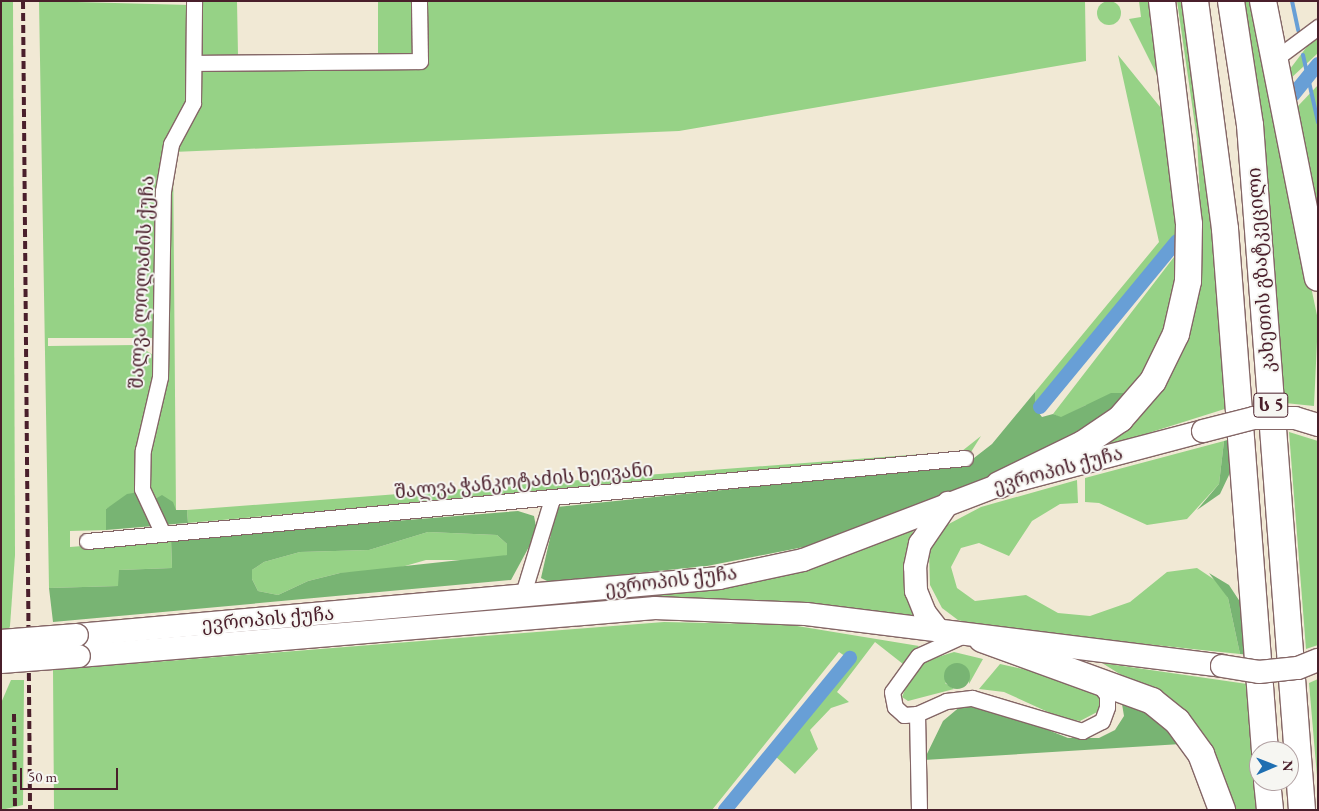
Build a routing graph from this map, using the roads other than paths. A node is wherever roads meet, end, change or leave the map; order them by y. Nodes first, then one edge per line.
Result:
1 (194, 1) edge
2 (419, 1) edge
3 (1162, 1) edge
4 (1195, 1) edge
5 (1231, 1) edge
6 (1263, 1) edge
7 (1318, 26) edge
8 (1275, 59) junction
9 (194, 63) junction
10 (1318, 278) edge
11 (1318, 425) edge
12 (965, 458) dead end
13 (999, 485) junction
14 (552, 499) junction
15 (949, 502) junction
16 (163, 534) junction
17 (86, 541) dead end
18 (522, 597) junction
19 (939, 631) junction
20 (972, 638) junction
21 (1, 641) edge
22 (78, 646) junction
23 (1318, 660) edge
24 (1, 662) edge
25 (1094, 678) junction
26 (917, 714) junction
27 (1264, 741) edge
28 (1269, 791) edge
29 (919, 810) edge
30 (1222, 810) edge
31 (1270, 810) edge
32 (1302, 810) edge

1 - 9 street, შალვა ლოლაძის ქუჩა
2 - 9 street
3 - 13 highway
4 - 27 highway, კახეთის გზატკეცილი / ს 5
5 - 32 highway, კახეთის გზატკეცილი / ს 5
6 - 8 highway
7 - 8 street
8 - 10 highway
9 - 16 street, შალვა ლოლაძის ქუჩა
11 - 13 main road, ევროპის ქუჩა, bridge
12 - 14 street, შალვა ჭანკოტაძის ხეივანი
13 - 15 main road, ევროპის ქუჩა
14 - 16 street, შალვა ჭანკოტაძის ხეივანი
14 - 18 street
15 - 18 main road, ევროპის ქუჩა
15 - 19 main road
16 - 17 street, შალვა ჭანკოტაძის ხეივანი
18 - 22 main road, ევროპის ქუჩა
19 - 20 main road, ევროპის ქუჩა
19 - 22 main road, ევროპის ქუჩა
20 - 23 main road, ევროპის ქუჩა, bridge
20 - 25 highway
20 - 26 street
21 - 22 main road, ევროპის ქუჩა, bridge
22 - 24 main road, ევროპის ქუჩა, bridge
25 - 26 street
25 - 30 highway
26 - 29 street
28 - 31 highway

